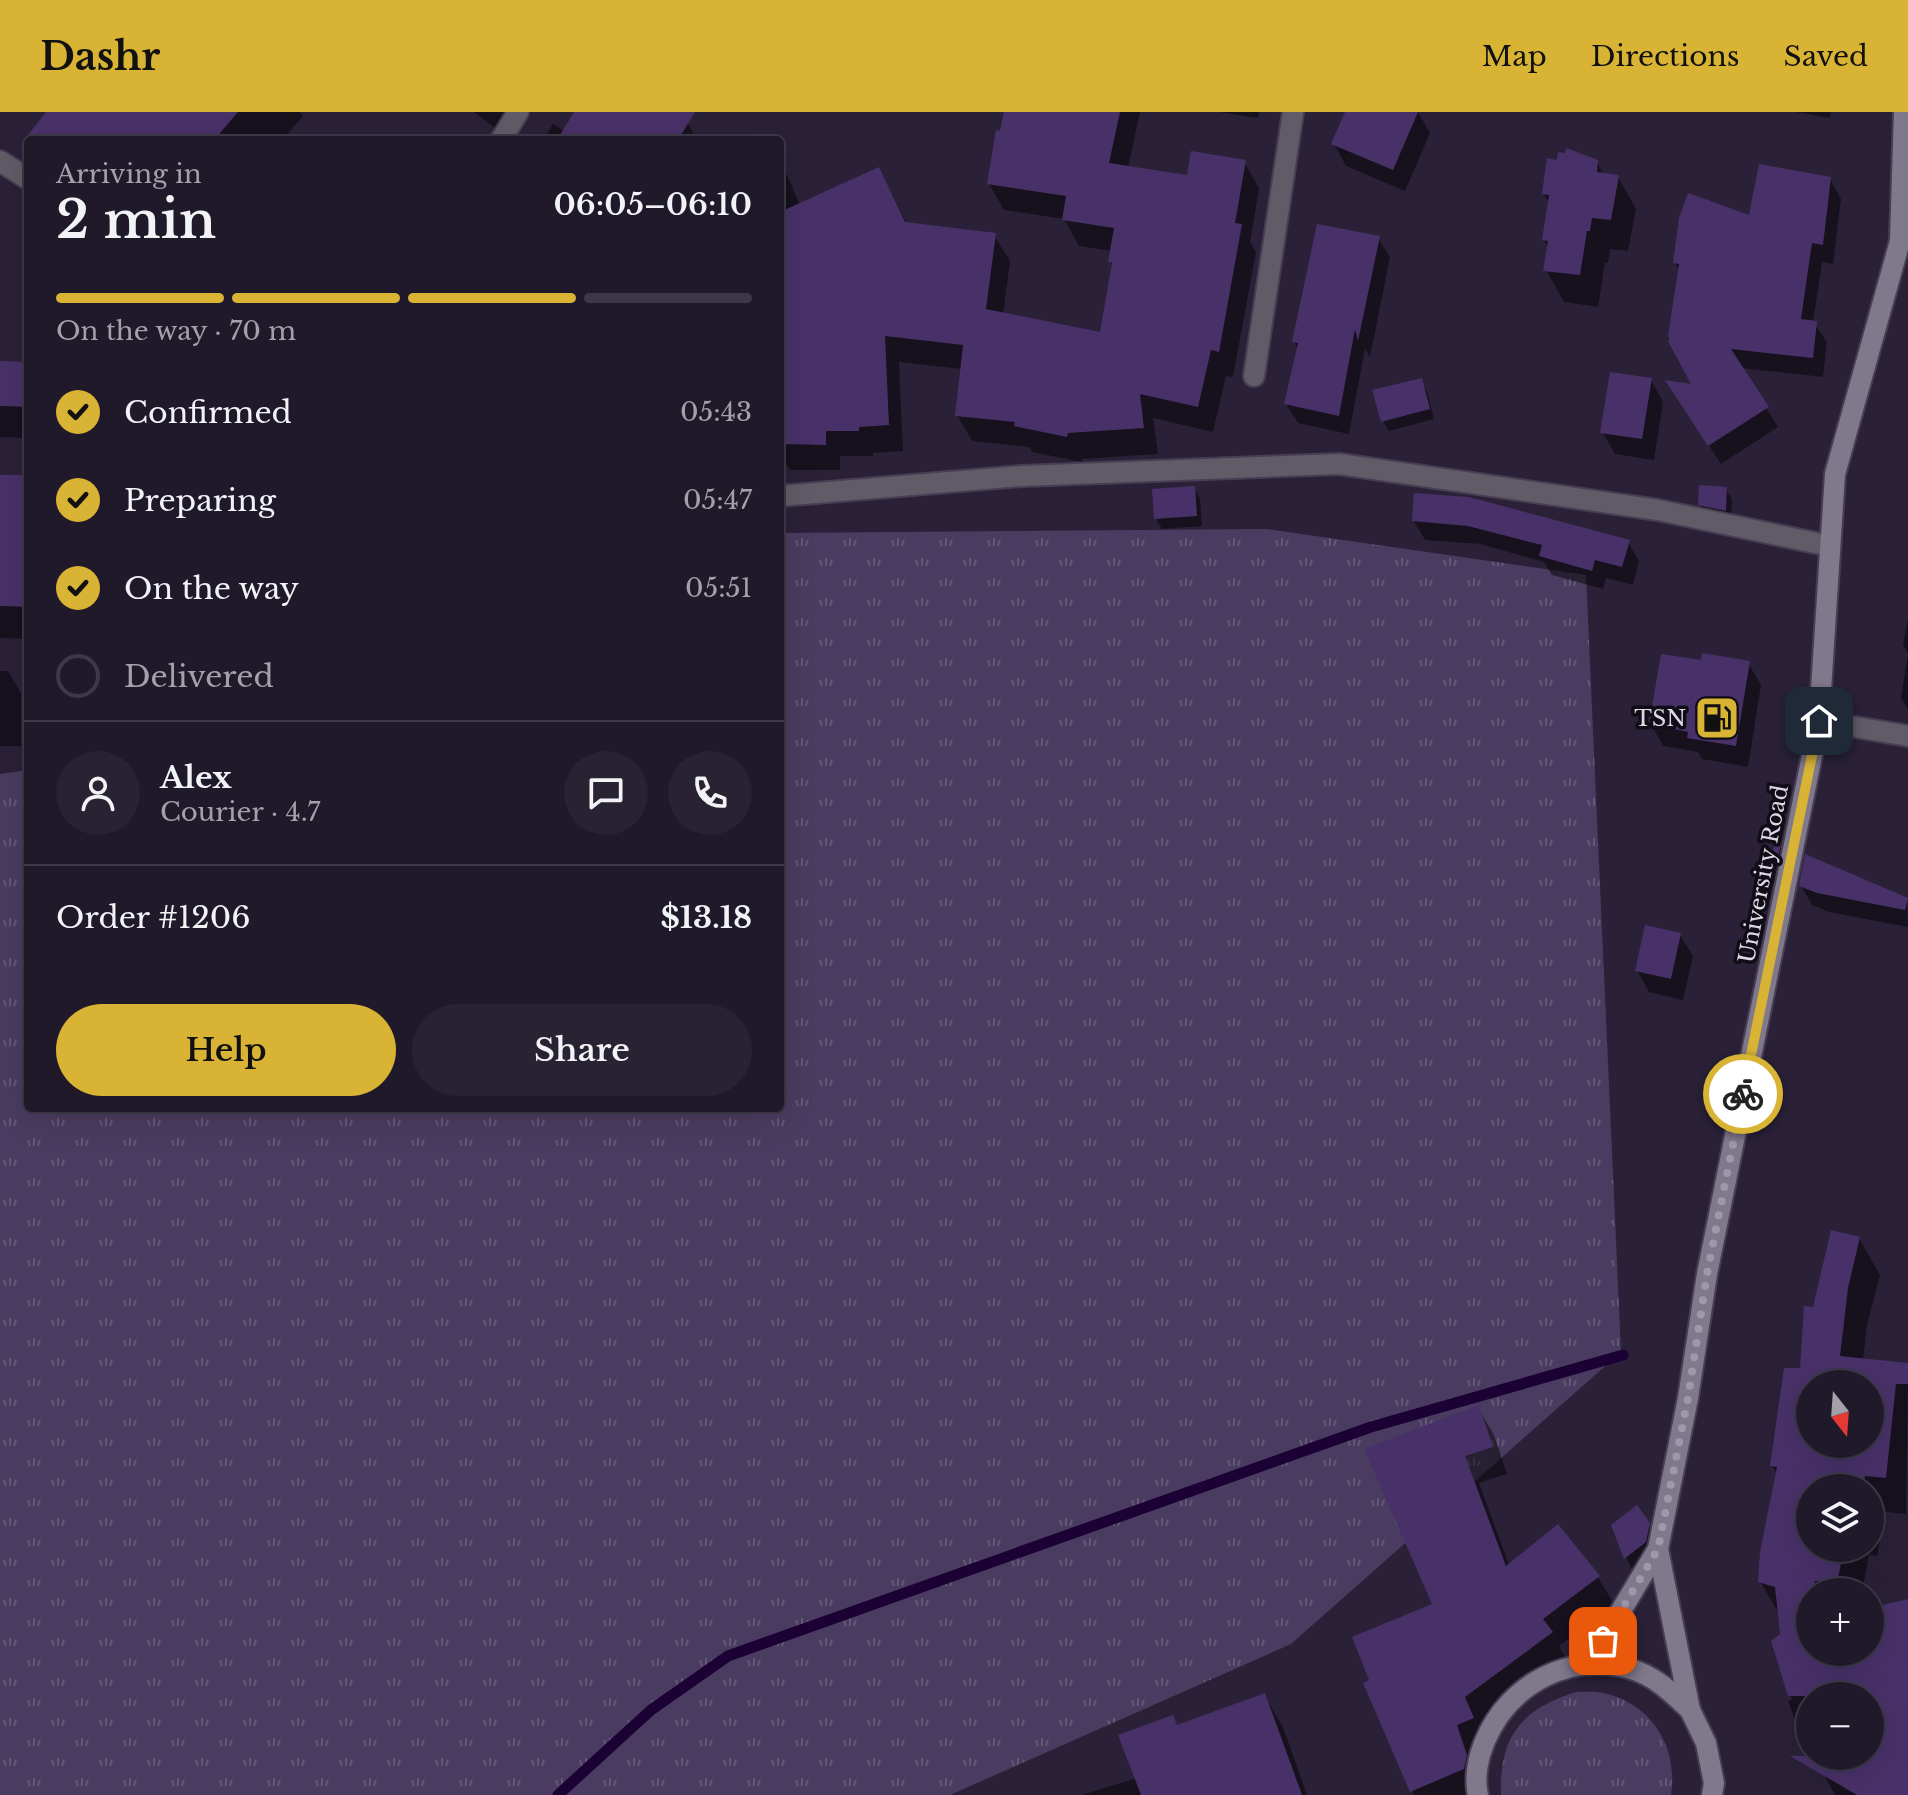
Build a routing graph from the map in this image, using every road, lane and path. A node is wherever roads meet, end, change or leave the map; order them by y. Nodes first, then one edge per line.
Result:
1 (518, 112) edge
2 (1293, 112) edge
3 (1904, 112) edge
4 (503, 136) edge
5 (0, 161) edge
6 (24, 176) edge
7 (1904, 242) edge
8 (1254, 376) dead end
9 (784, 496) edge
10 (1830, 546) junction
11 (1819, 721) junction
12 (1908, 736) edge
13 (1658, 1549) junction
14 (1589, 1664) junction
15 (1690, 1710) junction
16 (1475, 1793) edge
17 (1712, 1795) edge

1 - 4 street
2 - 8 street
3 - 7 main road, University Road
5 - 6 street
7 - 10 main road, University Road
9 - 10 street
10 - 11 main road, University Road
11 - 12 street
11 - 13 main road, University Road
13 - 14 main road
13 - 15 main road
14 - 15 main road
14 - 16 main road
15 - 17 main road

